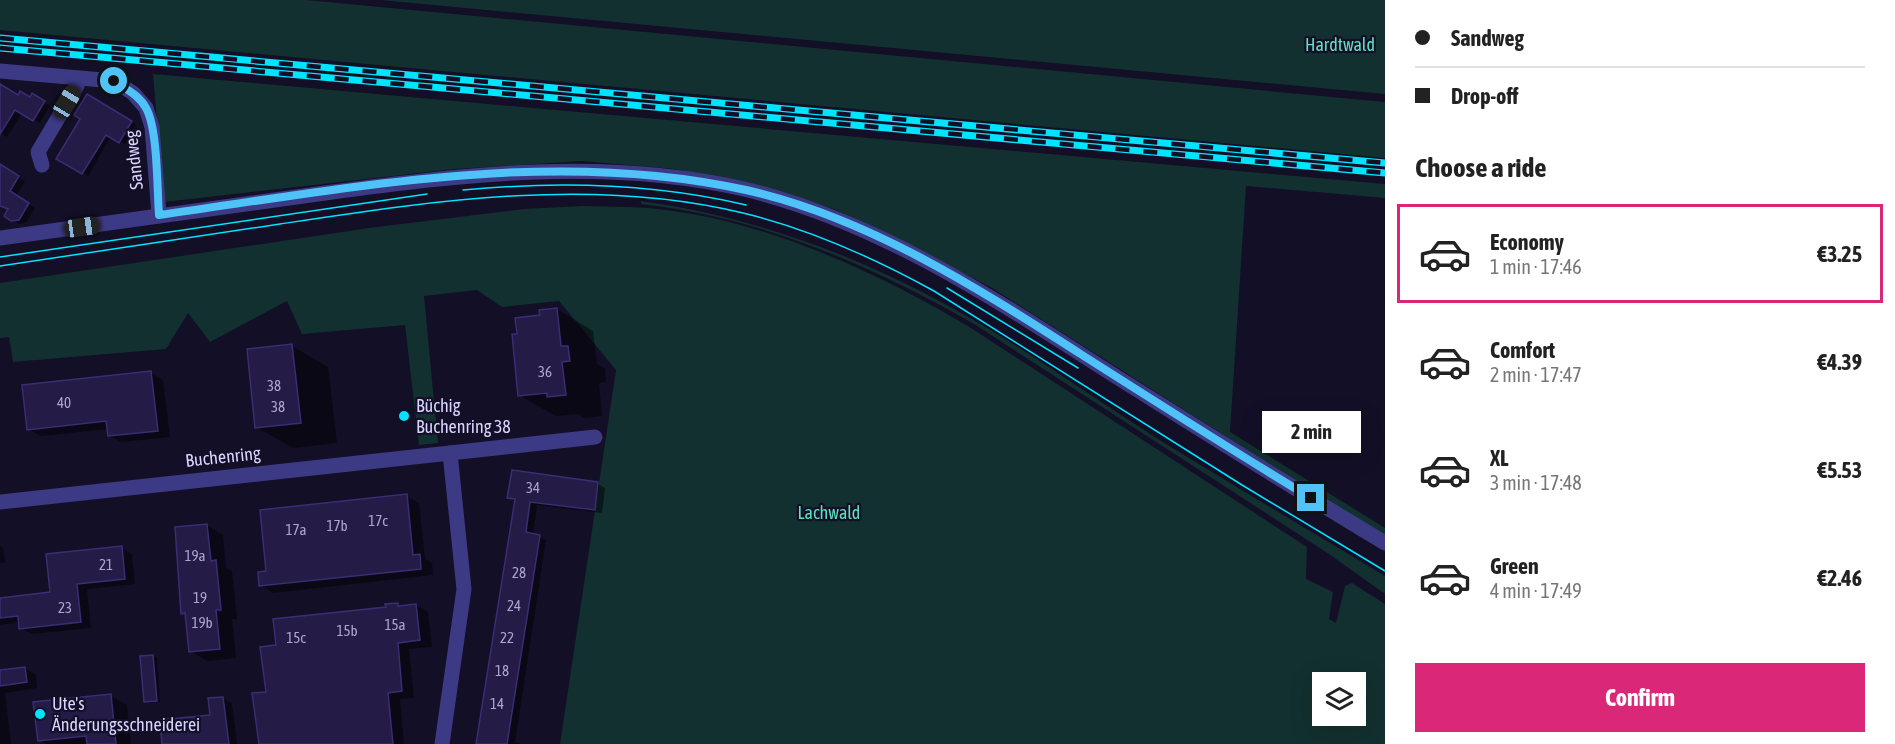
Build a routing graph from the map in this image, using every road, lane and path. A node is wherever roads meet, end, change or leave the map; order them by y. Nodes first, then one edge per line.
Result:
1 (0, 71) edge
2 (77, 78) junction
3 (42, 165) dead end
4 (159, 215) junction
5 (0, 238) edge
6 (595, 437) dead end
7 (450, 453) junction
8 (0, 502) edge
9 (1385, 543) edge
10 (442, 744) edge

1 - 2 street, Sandweg
2 - 3 street
2 - 4 street, Sandweg
4 - 5 street
4 - 9 street
6 - 7 street, Buchenring
7 - 8 street, Buchenring
7 - 10 street

